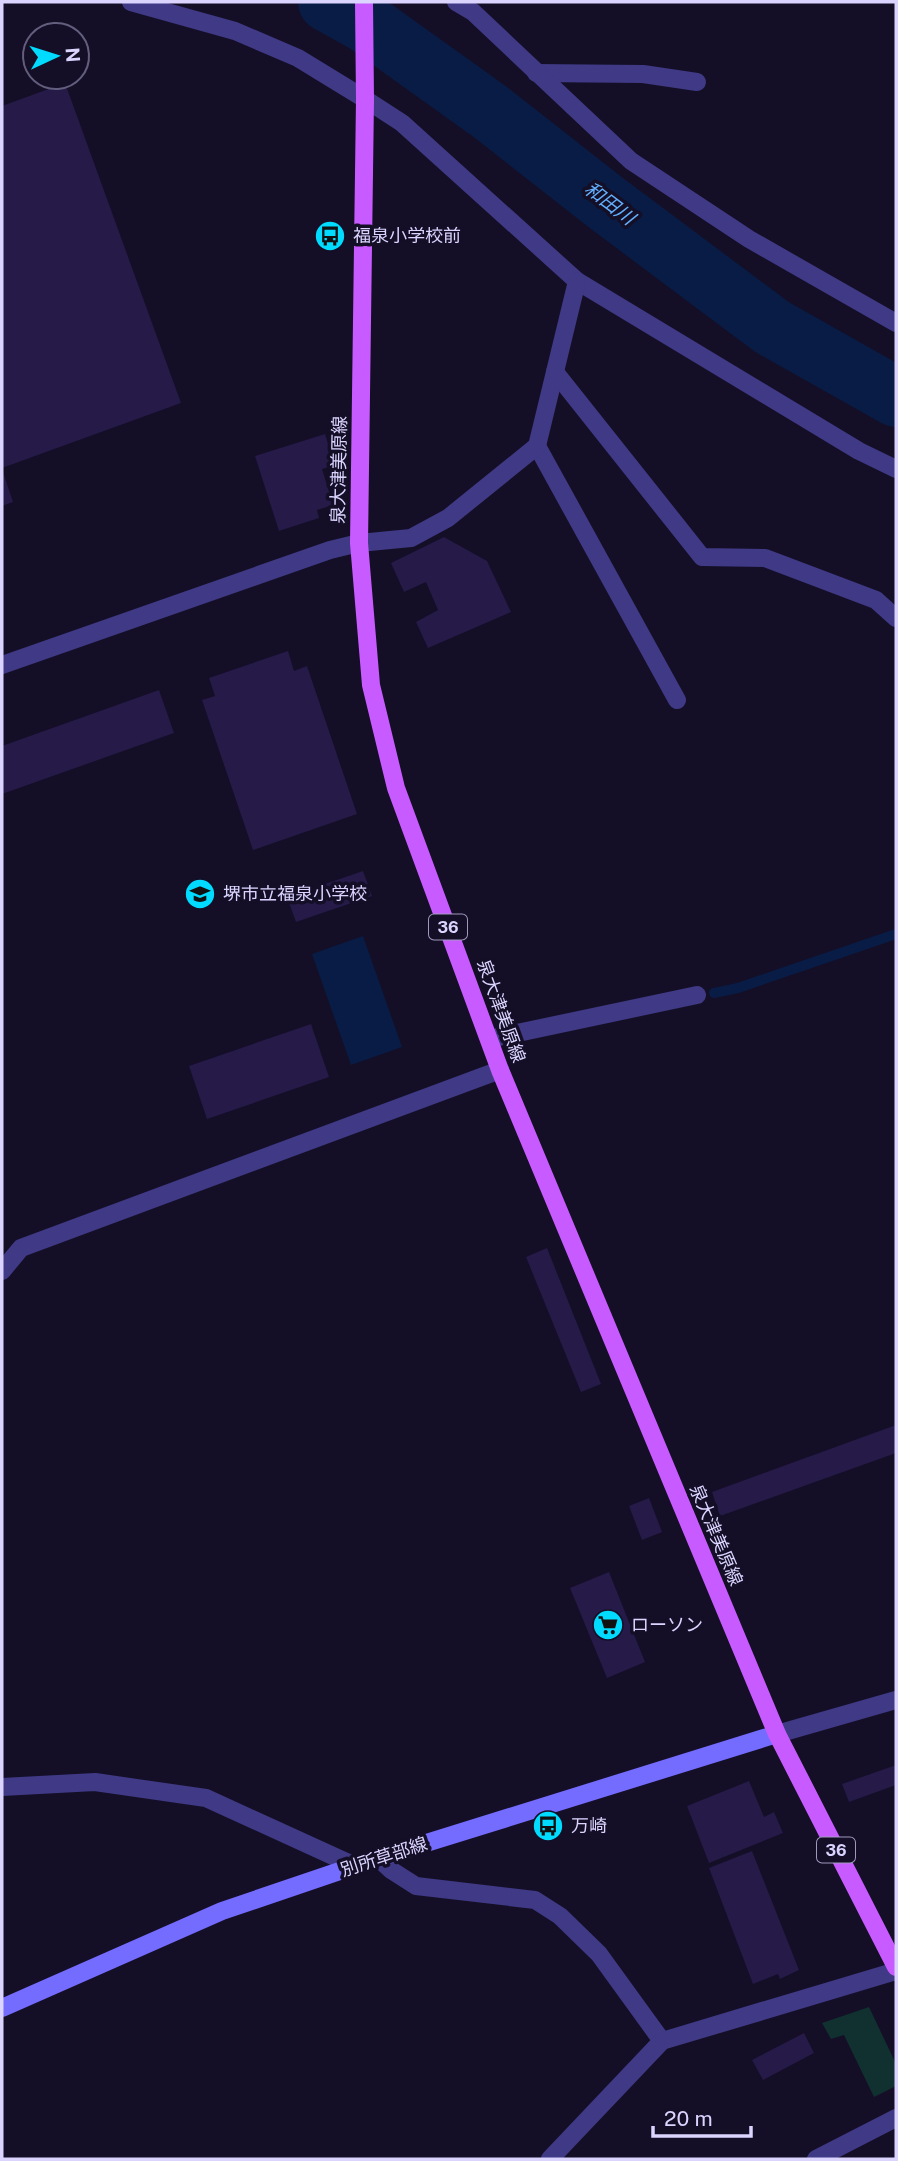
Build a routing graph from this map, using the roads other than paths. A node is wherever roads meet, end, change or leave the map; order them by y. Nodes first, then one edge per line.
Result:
1 (131, 2) edge
2 (364, 2) edge
3 (456, 2) edge
4 (537, 73) junction
5 (696, 82) dead end
6 (365, 99) junction
7 (577, 281) junction
8 (896, 323) edge
9 (555, 372) junction
10 (537, 446) junction
11 (896, 469) edge
12 (359, 543) junction
13 (896, 618) edge
14 (2, 665) edge
15 (677, 701) dead end
16 (697, 995) dead end
17 (489, 1039) junction
18 (500, 1070) junction
19 (2, 1271) edge
20 (896, 1700) edge
21 (777, 1734) junction
22 (2, 1787) edge
23 (379, 1858) junction
24 (355, 1866) junction
25 (896, 1969) edge
26 (2, 2008) edge
27 (662, 2041) junction
28 (896, 2118) edge
29 (550, 2159) edge
30 (816, 2159) edge

1 - 6 street
2 - 6 main road, 泉大津美原線 / 36
3 - 4 street
4 - 5 street
4 - 8 street
6 - 7 street
6 - 12 main road, 泉大津美原線 / 36
7 - 9 street
7 - 11 street
9 - 10 street
9 - 13 street
10 - 12 street
10 - 15 street
12 - 14 street
12 - 17 main road, 泉大津美原線 / 36
16 - 17 street
17 - 18 main road, 泉大津美原線 / 36
18 - 19 street
18 - 21 main road, 泉大津美原線 / 36
20 - 21 street
21 - 23 main road, 別所草部線
21 - 25 main road, 泉大津美原線 / 36
22 - 24 street
23 - 24 main road, 別所草部線
23 - 27 street
24 - 26 main road, 別所草部線
25 - 27 street
27 - 29 street
28 - 30 street

